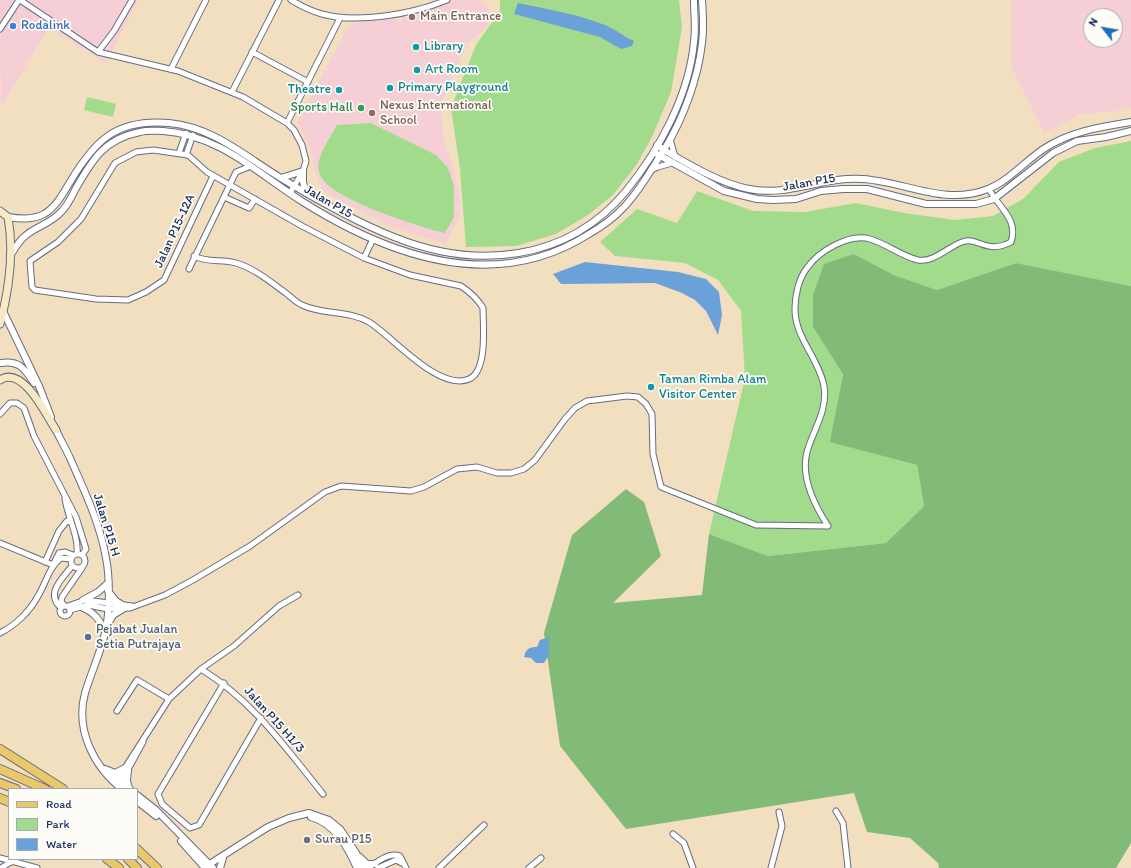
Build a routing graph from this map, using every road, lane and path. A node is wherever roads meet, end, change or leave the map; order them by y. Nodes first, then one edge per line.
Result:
1 (19, 0) edge
2 (132, 0) edge
3 (206, 0) edge
4 (279, 0) edge
5 (291, 0) edge
6 (447, 0) edge
7 (694, 0) edge
8 (702, 0) edge
9 (340, 18) junction
10 (0, 29) edge
11 (694, 42) junction
12 (702, 42) junction
13 (98, 52) junction
14 (252, 52) junction
15 (171, 69) junction
16 (308, 82) junction
17 (232, 92) junction
18 (1131, 122) edge
19 (286, 123) junction
20 (1131, 131) edge
21 (186, 133) junction
22 (193, 135) junction
23 (670, 140) junction
24 (657, 145) junction
25 (664, 150) junction
26 (653, 151) junction
27 (179, 153) junction
28 (186, 154) junction
29 (660, 156) junction
30 (674, 160) junction
31 (251, 166) junction
32 (303, 171) junction
33 (651, 171) junction
34 (213, 176) junction
35 (281, 178) junction
36 (230, 184) junction
37 (295, 186) junction
38 (989, 189) junction
39 (290, 193) junction
40 (306, 193) junction
41 (224, 197) junction
42 (255, 199) junction
43 (994, 199) junction
44 (0, 211) edge
45 (8, 217) junction
46 (373, 240) junction
47 (10, 256) junction
48 (194, 256) junction
49 (469, 256) junction
50 (364, 258) junction
51 (467, 264) junction
52 (189, 269) dead end
53 (3, 311) junction
54 (0, 324) edge
55 (0, 363) edge
56 (0, 380) edge
57 (43, 396) junction
58 (0, 414) edge
59 (56, 430) junction
60 (64, 495) junction
61 (68, 513) junction
62 (71, 522) junction
63 (60, 530) junction
64 (0, 543) edge
65 (76, 556) junction
66 (46, 562) junction
67 (52, 565) junction
68 (72, 566) junction
69 (82, 568) junction
70 (108, 584) junction
71 (108, 591) junction
72 (298, 595) dead end
73 (82, 603) junction
74 (108, 606) junction
75 (122, 606) junction
76 (66, 607) junction
77 (106, 629) junction
78 (0, 633) edge
79 (201, 669) junction
80 (224, 683) junction
81 (169, 699) junction
82 (117, 711) dead end
83 (261, 718) junction
84 (86, 737) junction
85 (0, 749) edge
86 (0, 769) edge
87 (105, 769) junction
88 (126, 769) junction
89 (0, 783) edge
90 (119, 784) edge
91 (13, 788) edge
92 (43, 788) edge
93 (61, 788) edge
94 (129, 788) edge
95 (323, 794) dead end
96 (138, 796) edge
97 (138, 802) edge
98 (779, 812) dead end
99 (836, 812) dead end
100 (299, 816) junction
101 (484, 825) dead end
102 (674, 834) dead end
103 (138, 851) edge
104 (356, 853) junction
105 (203, 857) junction
106 (223, 857) junction
107 (541, 858) dead end
108 (0, 859) edge
109 (108, 860) edge
110 (129, 860) edge
111 (15, 861) junction
112 (376, 866) edge
113 (405, 866) edge
114 (2, 867) edge
115 (209, 867) edge
116 (37, 868) edge
117 (118, 868) edge
118 (137, 868) edge
119 (157, 868) edge
120 (220, 868) edge
121 (357, 868) edge
122 (363, 868) edge
123 (368, 868) edge
124 (439, 868) edge
125 (529, 868) edge
126 (693, 868) edge
127 (771, 868) edge
128 (848, 868) edge

1 - 10 street
1 - 13 street
2 - 13 street
3 - 15 street
4 - 14 street
5 - 9 street
6 - 9 street
7 - 11 street, Jalan P15
8 - 12 street
9 - 16 street
11 - 12 street
11 - 24 street, Jalan P15
12 - 23 street
13 - 15 street
14 - 16 street
14 - 17 street
15 - 17 street
16 - 19 street
17 - 19 street
18 - 38 street
19 - 32 street
20 - 43 street
21 - 22 street, Jalan P15
21 - 27 street
21 - 47 street, Jalan P15
22 - 28 street
22 - 31 street, Jalan P15
23 - 25 street
23 - 30 street
24 - 25 street, Jalan P15
24 - 26 street, Jalan P15
25 - 29 street
25 - 30 street, Jalan P15
26 - 29 street, Jalan P15
26 - 49 street, Jalan P15
27 - 28 street
27 - 34 street, Jalan P15-12A
28 - 34 street
29 - 30 street, Jalan P15
29 - 33 street, Jalan P15
30 - 33 street
30 - 38 street, Jalan P15
30 - 43 street, Jalan P15
31 - 36 street
31 - 39 street, Jalan P15
32 - 35 street
32 - 37 street
32 - 40 street
33 - 51 street, Jalan P15
34 - 36 street
35 - 37 street, Jalan P15
35 - 45 street, Jalan P15
36 - 41 street
36 - 42 street
37 - 39 street
37 - 40 street, Jalan P15
38 - 43 street
39 - 46 street, Jalan P15
40 - 49 street, Jalan P15
41 - 42 street
41 - 48 street
42 - 50 street
43 - 75 street
44 - 45 main road
45 - 47 main road
46 - 50 street
46 - 51 street, Jalan P15
47 - 53 main road
48 - 50 street
48 - 52 street
49 - 51 street
53 - 54 main road
53 - 57 street, Jalan P15 H
55 - 57 street, Jalan P15 H
56 - 59 main road
57 - 59 street, Jalan P15 H
58 - 60 street
59 - 70 street, Jalan P15 H
60 - 61 street
60 - 65 street
61 - 62 street
61 - 63 street
62 - 63 street
62 - 65 street
63 - 66 street
64 - 66 street
65 - 67 street
65 - 68 street
65 - 69 street
66 - 67 street
67 - 78 street
68 - 69 street
68 - 76 street
69 - 76 street
70 - 71 street, Jalan P15 H
70 - 73 street
71 - 74 street, Jalan P15 H
71 - 75 street
72 - 79 street
73 - 74 street
73 - 76 street
73 - 77 street
74 - 75 street
74 - 77 street, Jalan P15 H
75 - 77 street
77 - 84 street, Jalan P15 H
79 - 80 street, Jalan P15 H1/3
79 - 81 street
80 - 83 street, Jalan P15 H1/3
80 - 83 street
81 - 82 street
81 - 88 street
83 - 95 street, Jalan P15 H1/3
84 - 87 street, Jalan P15 H
84 - 90 street, Jalan P15 H
85 - 93 main road
86 - 92 main road
87 - 88 street
87 - 90 street, Jalan P15 H
88 - 90 street
88 - 94 street
89 - 91 main road
96 - 105 street
97 - 115 street
98 - 127 street
99 - 128 street
100 - 104 street
100 - 106 street
100 - 121 street
101 - 124 street
102 - 126 street
103 - 119 main road
104 - 112 street
104 - 122 street
105 - 106 street
105 - 115 street
106 - 115 street
106 - 120 street
107 - 125 street
108 - 111 street
108 - 114 street
109 - 117 main road
110 - 118 main road
111 - 114 street
111 - 116 street
112 - 113 street
112 - 123 street

